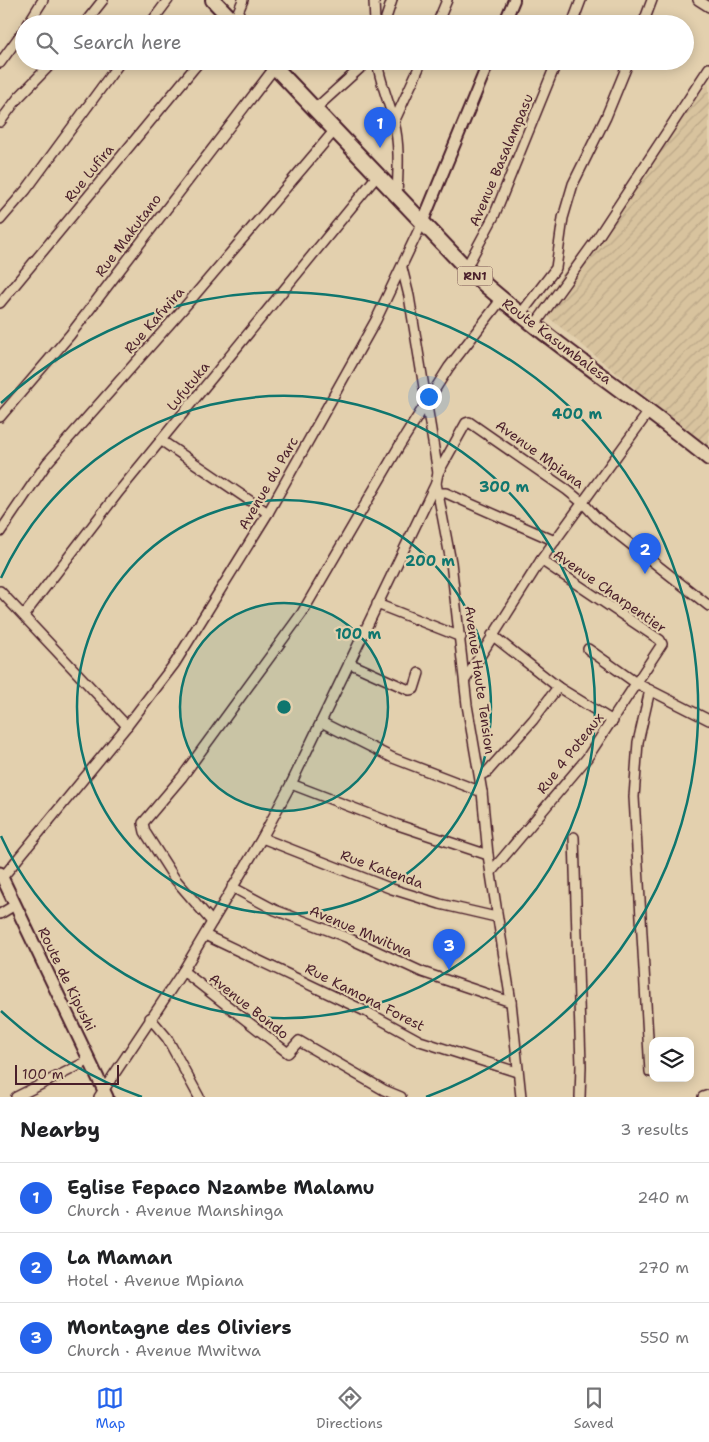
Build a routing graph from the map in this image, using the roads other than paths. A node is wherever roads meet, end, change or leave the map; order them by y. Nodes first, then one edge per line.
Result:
1 (43, 0) edge
2 (103, 0) edge
3 (168, 0) edge
4 (213, 0) edge
5 (243, 0) edge
6 (374, 0) edge
7 (392, 0) edge
8 (447, 0) edge
9 (514, 0) edge
10 (581, 0) edge
11 (652, 0) edge
12 (698, 0) edge
13 (709, 7) edge
14 (34, 15) edge
15 (91, 15) edge
16 (157, 15) edge
17 (227, 15) edge
18 (237, 15) edge
19 (375, 15) edge
20 (387, 15) edge
21 (441, 15) edge
22 (508, 15) edge
23 (575, 15) edge
24 (647, 15) edge
25 (15, 42) edge
26 (0, 63) edge
27 (709, 68) edge
28 (45, 70) edge
29 (114, 70) edge
30 (193, 70) edge
31 (268, 70) edge
32 (278, 70) edge
33 (358, 70) edge
34 (379, 70) edge
35 (418, 70) edge
36 (485, 70) edge
37 (553, 70) edge
38 (625, 70) edge
39 (315, 109) junction
40 (0, 122) edge
41 (394, 122) junction
42 (335, 130) junction
43 (377, 176) junction
44 (397, 196) junction
45 (0, 220) edge
46 (423, 221) junction
47 (402, 268) junction
48 (466, 268) junction
49 (501, 300) junction
50 (0, 303) edge
51 (520, 315) junction
52 (534, 326) junction
53 (426, 406) junction
54 (650, 410) junction
55 (0, 417) edge
56 (162, 441) junction
57 (709, 458) edge
58 (437, 478) junction
59 (438, 493) junction
60 (584, 504) junction
61 (268, 513) junction
62 (0, 532) edge
63 (555, 541) junction
64 (541, 560) junction
65 (0, 591) edge
66 (377, 604) junction
67 (709, 606) edge
68 (24, 615) junction
69 (492, 635) junction
70 (460, 637) junction
71 (662, 644) joint
72 (588, 649) dead end
73 (349, 662) junction
74 (419, 673) dead end
75 (465, 680) junction
76 (636, 683) junction
77 (558, 687) junction
78 (650, 690) junction
79 (709, 720) edge
80 (613, 721) junction
81 (321, 722) junction
82 (127, 726) junction
83 (480, 775) junction
84 (291, 784) junction
85 (482, 792) junction
86 (574, 837) dead end
87 (262, 838) junction
88 (488, 855) junction
89 (490, 872) junction
90 (1, 875) edge
91 (232, 887) junction
92 (15, 905) junction
93 (0, 914) edge
94 (496, 916) junction
95 (212, 922) junction
96 (205, 935) junction
97 (182, 971) junction
98 (511, 1002) junction
99 (150, 1018) junction
100 (649, 1055) edge
101 (90, 1060) junction
102 (517, 1072) junction
103 (382, 1094) edge
104 (104, 1095) edge
105 (709, 1095) edge
106 (16, 1097) edge
107 (199, 1097) edge
108 (401, 1097) edge
109 (521, 1097) edge
110 (580, 1097) edge
111 (703, 1097) edge

1 - 14 street
2 - 15 street
3 - 16 street
4 - 17 highway
5 - 18 street
6 - 19 street
7 - 20 street
8 - 21 street
9 - 22 street
10 - 23 street
11 - 24 street
12 - 13 street
25 - 26 street
27 - 52 street
28 - 40 street
29 - 45 street
30 - 50 street, Rue Lufira
31 - 55 street, Rue Makutano
32 - 39 highway, Route Kasumbalesa / RN1
33 - 39 street
34 - 41 street
35 - 41 street
36 - 46 street, Avenue du Parc
37 - 48 street, Avenue Basalampasu
38 - 51 street
39 - 42 highway, Route Kasumbalesa / RN1
41 - 44 street
42 - 43 highway, Route Kasumbalesa / RN1
42 - 62 street, Rue Kafwira
43 - 44 highway, Route Kasumbalesa / RN1
43 - 56 street, Lufutuka
44 - 46 highway, Route Kasumbalesa / RN1
46 - 47 street, Avenue du Parc
46 - 48 highway, Route Kasumbalesa / RN1
47 - 53 street, Avenue Haute Tension
47 - 61 street, Avenue du Parc
48 - 49 highway, Route Kasumbalesa / RN1
49 - 51 highway, Route Kasumbalesa / RN1
49 - 53 street
51 - 52 highway, Route Kasumbalesa / RN1
52 - 54 highway, Route Kasumbalesa / RN1
53 - 58 street, Avenue Haute Tension
53 - 95 street
54 - 57 highway, Route Kasumbalesa / RN1
54 - 60 street, Avenue Charpentier
56 - 61 street
56 - 68 street, Lufutuka
58 - 59 street, Avenue Haute Tension
58 - 60 street, Avenue Mpiana
58 - 66 street
59 - 63 street
59 - 70 street, Avenue Haute Tension
60 - 63 street, Avenue Charpentier
60 - 67 street, Avenue Mpiana
61 - 82 street, Avenue du Parc
63 - 64 street, Avenue Charpentier
64 - 69 street, Avenue Charpentier
64 - 71 street, Avenue Charpentier
65 - 68 street
66 - 70 street
66 - 73 street
68 - 82 street
69 - 75 street, Avenue Charpentier
69 - 77 street
70 - 75 street, Avenue Haute Tension
71 - 76 street, Rue 4 Poteaux
72 - 76 street
73 - 74 street
73 - 81 street
75 - 83 street, Avenue Haute Tension
76 - 78 street
76 - 80 street, Rue 4 Poteaux
77 - 80 street
77 - 83 street
78 - 79 street
78 - 100 street
80 - 89 street, Rue 4 Poteaux
81 - 84 street
81 - 85 street
82 - 90 street, Avenue du Parc
83 - 85 street, Avenue Haute Tension
84 - 87 street
84 - 88 street
85 - 88 street, Avenue Haute Tension
86 - 110 street
87 - 91 street
87 - 94 street, Rue Katenda
88 - 89 street, Avenue Haute Tension
89 - 94 street, Avenue Haute Tension
90 - 92 main road, Route de Kipushi
91 - 95 street
91 - 98 street, Avenue Mwitwa
92 - 93 street
92 - 101 main road, Route de Kipushi
94 - 98 street, Avenue Haute Tension
95 - 96 street
96 - 97 street
96 - 102 street, Rue Kamona Forest
97 - 99 street
97 - 103 street, Avenue Bondo
98 - 102 street, Avenue Haute Tension
99 - 104 street
99 - 107 street
101 - 104 main road, Route de Kipushi
101 - 106 street
102 - 109 street, Avenue Haute Tension
103 - 108 street, Avenue Bondo
105 - 111 street

